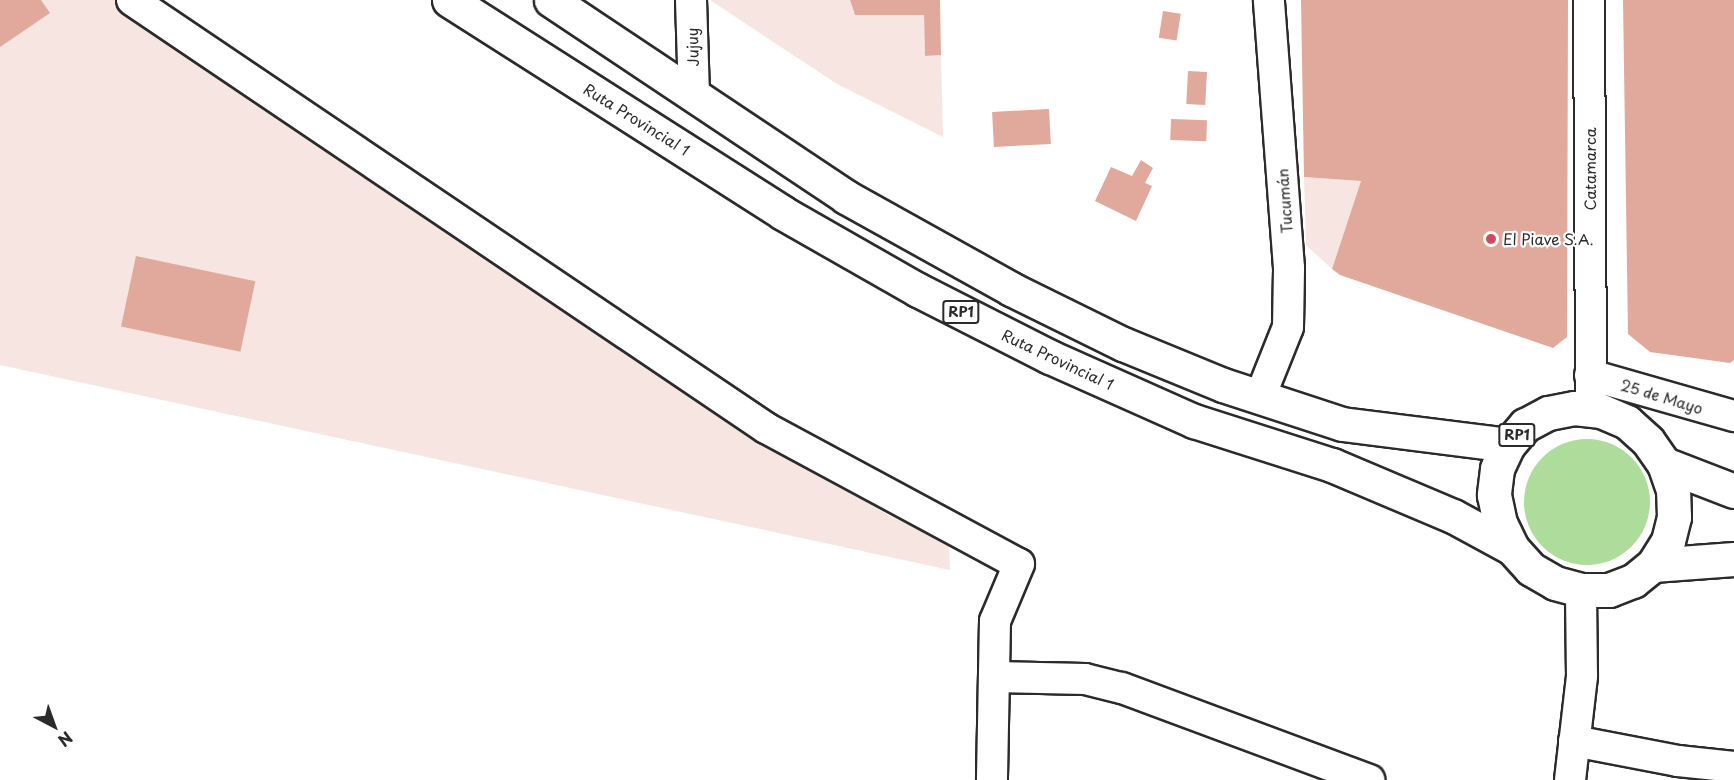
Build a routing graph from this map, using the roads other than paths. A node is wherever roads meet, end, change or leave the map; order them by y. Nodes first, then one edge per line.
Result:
1 (132, 0) edge
2 (449, 0) edge
3 (551, 0) edge
4 (691, 0) edge
5 (1269, 0) edge
6 (1589, 0) edge
7 (694, 94) junction
8 (1590, 375) junction
9 (1260, 397) junction
10 (1591, 410) junction
11 (1734, 416) edge
12 (1508, 445) junction
13 (1664, 464) junction
14 (1734, 491) edge
15 (1512, 548) junction
16 (1734, 559) edge
17 (1653, 565) junction
18 (1581, 590) junction
19 (995, 677) junction
20 (1574, 741) junction
21 (1734, 767) edge
22 (992, 780) edge
23 (1369, 780) edge
24 (1570, 780) edge

1 - 19 street
2 - 15 main road, Ruta Provincial 1 / RP1
3 - 7 main road, RP1
4 - 7 street, Jujuy
5 - 9 street, Tucumán
6 - 8 street, Catamarca
7 - 9 main road, RP1
8 - 10 street, Catamarca
8 - 11 street, 25 de Mayo
9 - 12 main road, RP1
10 - 12 main road, Ruta Provincial 1 / RP1
10 - 13 main road, Ruta Provincial 1 / RP1
12 - 15 main road, Ruta Provincial 1 / RP1
13 - 14 main road
13 - 17 main road, Ruta Provincial 1 / RP1
15 - 18 main road, Ruta Provincial 1 / RP1
16 - 17 main road
17 - 18 main road, Ruta Provincial 1 / RP1
18 - 20 street
19 - 22 street
19 - 23 street
20 - 21 street
20 - 24 street

